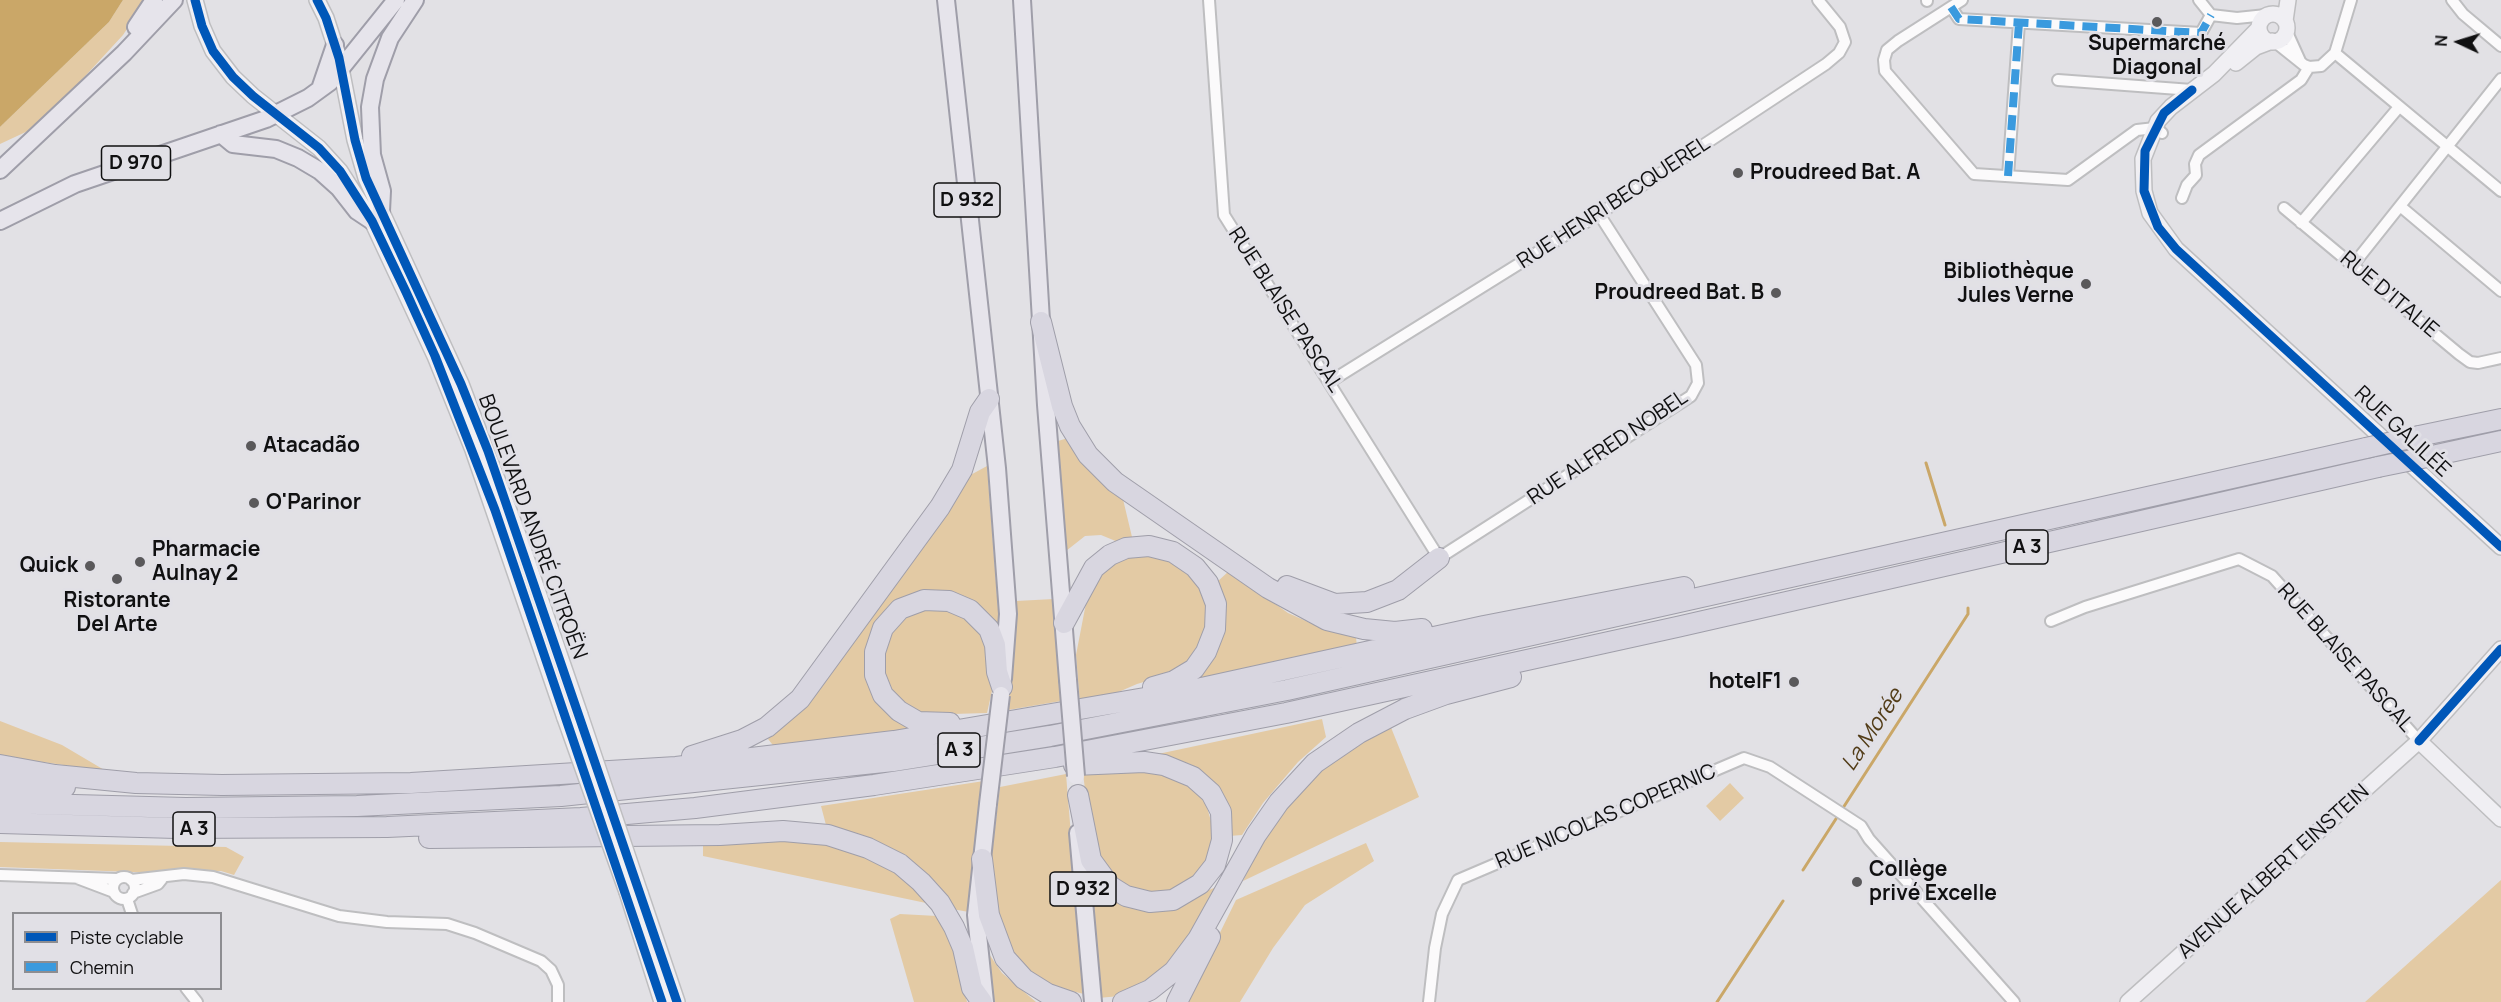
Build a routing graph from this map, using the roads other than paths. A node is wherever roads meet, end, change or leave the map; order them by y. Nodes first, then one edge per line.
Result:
1 (154, 0) edge
2 (174, 0) edge
3 (195, 0) edge
4 (317, 0) edge
5 (396, 0) edge
6 (415, 0) edge
7 (946, 0) edge
8 (1023, 0) edge
9 (1209, 0) edge
10 (1818, 0) edge
11 (1962, 0) edge
12 (2199, 0) edge
13 (2288, 0) edge
14 (2351, 0) edge
15 (2452, 0) edge
16 (1951, 7) junction
17 (2211, 15) junction
18 (2266, 17) edge
19 (2019, 23) junction
20 (2286, 26) junction
21 (2273, 41) junction
22 (335, 45) junction
23 (2501, 46) edge
24 (124, 53) junction
25 (2335, 53) junction
26 (2304, 64) junction
27 (341, 70) junction
28 (2501, 79) edge
29 (2058, 80) dead end
30 (320, 90) junction
31 (2192, 90) junction
32 (2399, 107) junction
33 (275, 115) junction
34 (2158, 130) junction
35 (221, 134) junction
36 (2447, 146) junction
37 (0, 170) edge
38 (2008, 176) junction
39 (2501, 191) edge
40 (2182, 198) dead end
41 (2400, 206) junction
42 (2284, 208) dead end
43 (1599, 214) junction
44 (377, 216) junction
45 (0, 221) edge
46 (2301, 223) junction
47 (2353, 265) junction
48 (2501, 291) edge
49 (1041, 322) junction
50 (2501, 358) edge
51 (1331, 381) junction
52 (989, 399) junction
53 (2501, 419) edge
54 (2501, 441) edge
55 (2501, 547) edge
56 (1439, 558) junction
57 (1765, 582) junction
58 (1268, 588) junction
59 (2051, 621) dead end
60 (1064, 623) junction
61 (1484, 626) junction
62 (1677, 627) junction
63 (2501, 649) edge
64 (1002, 691) junction
65 (1135, 700) junction
66 (972, 729) junction
67 (2419, 741) junction
68 (1055, 757) junction
69 (0, 765) edge
70 (676, 767) junction
71 (136, 783) junction
72 (0, 784) edge
73 (1077, 785) junction
74 (0, 803) edge
75 (2501, 819) edge
76 (0, 823) edge
77 (387, 827) junction
78 (982, 859) junction
79 (1233, 871) junction
80 (0, 874) edge
81 (77, 878) junction
82 (117, 879) junction
83 (162, 879) junction
84 (131, 880) junction
85 (114, 892) junction
86 (634, 892) junction
87 (130, 896) junction
88 (132, 912) edge
89 (188, 990) edge
90 (197, 1002) edge
91 (558, 1002) edge
92 (662, 1002) edge
93 (677, 1002) edge
94 (983, 1002) edge
95 (1071, 1002) edge
96 (1093, 1002) edge
97 (1123, 1002) edge
98 (1178, 1002) edge
99 (1429, 1002) edge
100 (2014, 1002) edge
101 (2128, 1002) edge

1 - 24 main road
2 - 24 main road
3 - 33 street, BOULEVARD ANDRÉ CITROËN
4 - 22 street, BOULEVARD ANDRÉ CITROËN
5 - 27 main road
6 - 44 main road
7 - 52 main road, D 932
8 - 49 main road, D 932
9 - 51 street, RUE BLAISE PASCAL
10 - 43 street, RUE HENRI BECQUEREL
11 - 16 street
12 - 17 street
13 - 20 street
14 - 25 street
15 - 23 street
16 - 19 street
16 - 38 street
17 - 18 street
17 - 19 street
18 - 20 street
18 - 21 street
18 - 31 street
19 - 38 street
20 - 21 street
20 - 26 street
21 - 26 street
21 - 34 street
22 - 27 street, BOULEVARD ANDRÉ CITROËN
22 - 30 main road
24 - 37 main road
25 - 26 street
25 - 32 street
26 - 40 street
27 - 30 main road
27 - 44 street, BOULEVARD ANDRÉ CITROËN
28 - 36 street
29 - 31 street
30 - 33 main road
31 - 34 street
32 - 36 street
32 - 46 street
33 - 35 main road, D 970
33 - 44 street, BOULEVARD ANDRÉ CITROËN
34 - 38 street
34 - 55 street, RUE GALILÉE
35 - 44 main road
35 - 45 main road, D 970
36 - 39 street
36 - 41 street
41 - 47 street
41 - 48 street
42 - 46 street, RUE D'ITALIE
43 - 51 street, RUE HENRI BECQUEREL
43 - 56 street, RUE ALFRED NOBEL
44 - 86 street, BOULEVARD ANDRÉ CITROËN, bridge
46 - 47 street, RUE D'ITALIE
47 - 50 street, RUE D'ITALIE
49 - 58 highway
49 - 60 main road, D 932
51 - 56 street, RUE BLAISE PASCAL
52 - 64 main road, D 932
52 - 70 highway
53 - 57 highway, A 3, bridge
54 - 62 highway, A 3, bridge
56 - 58 highway
57 - 61 highway
57 - 74 highway, A 3
58 - 61 highway
59 - 67 street, RUE BLAISE PASCAL
60 - 65 highway
60 - 73 main road, D 932, bridge
61 - 65 highway
62 - 68 highway, A 3
62 - 79 highway
63 - 67 street, AVENUE ALBERT EINSTEIN
64 - 66 highway
64 - 78 main road, D 932, bridge
65 - 66 highway
66 - 70 highway
67 - 75 street
67 - 101 street, AVENUE ALBERT EINSTEIN
68 - 73 highway
68 - 77 highway, A 3
69 - 71 highway
70 - 71 highway
71 - 72 highway
73 - 96 main road, D 932
76 - 77 highway, A 3
77 - 94 highway
78 - 94 main road, D 932
78 - 95 highway
79 - 97 highway
79 - 98 highway
80 - 81 street
81 - 82 street
81 - 85 street
82 - 84 street
82 - 85 street
83 - 84 street
83 - 87 street
83 - 91 street
84 - 87 street
85 - 87 street
86 - 92 street, BOULEVARD ANDRÉ CITROËN
86 - 93 street, BOULEVARD ANDRÉ CITROËN
87 - 88 street
89 - 90 street
99 - 100 street, RUE NICOLAS COPERNIC

